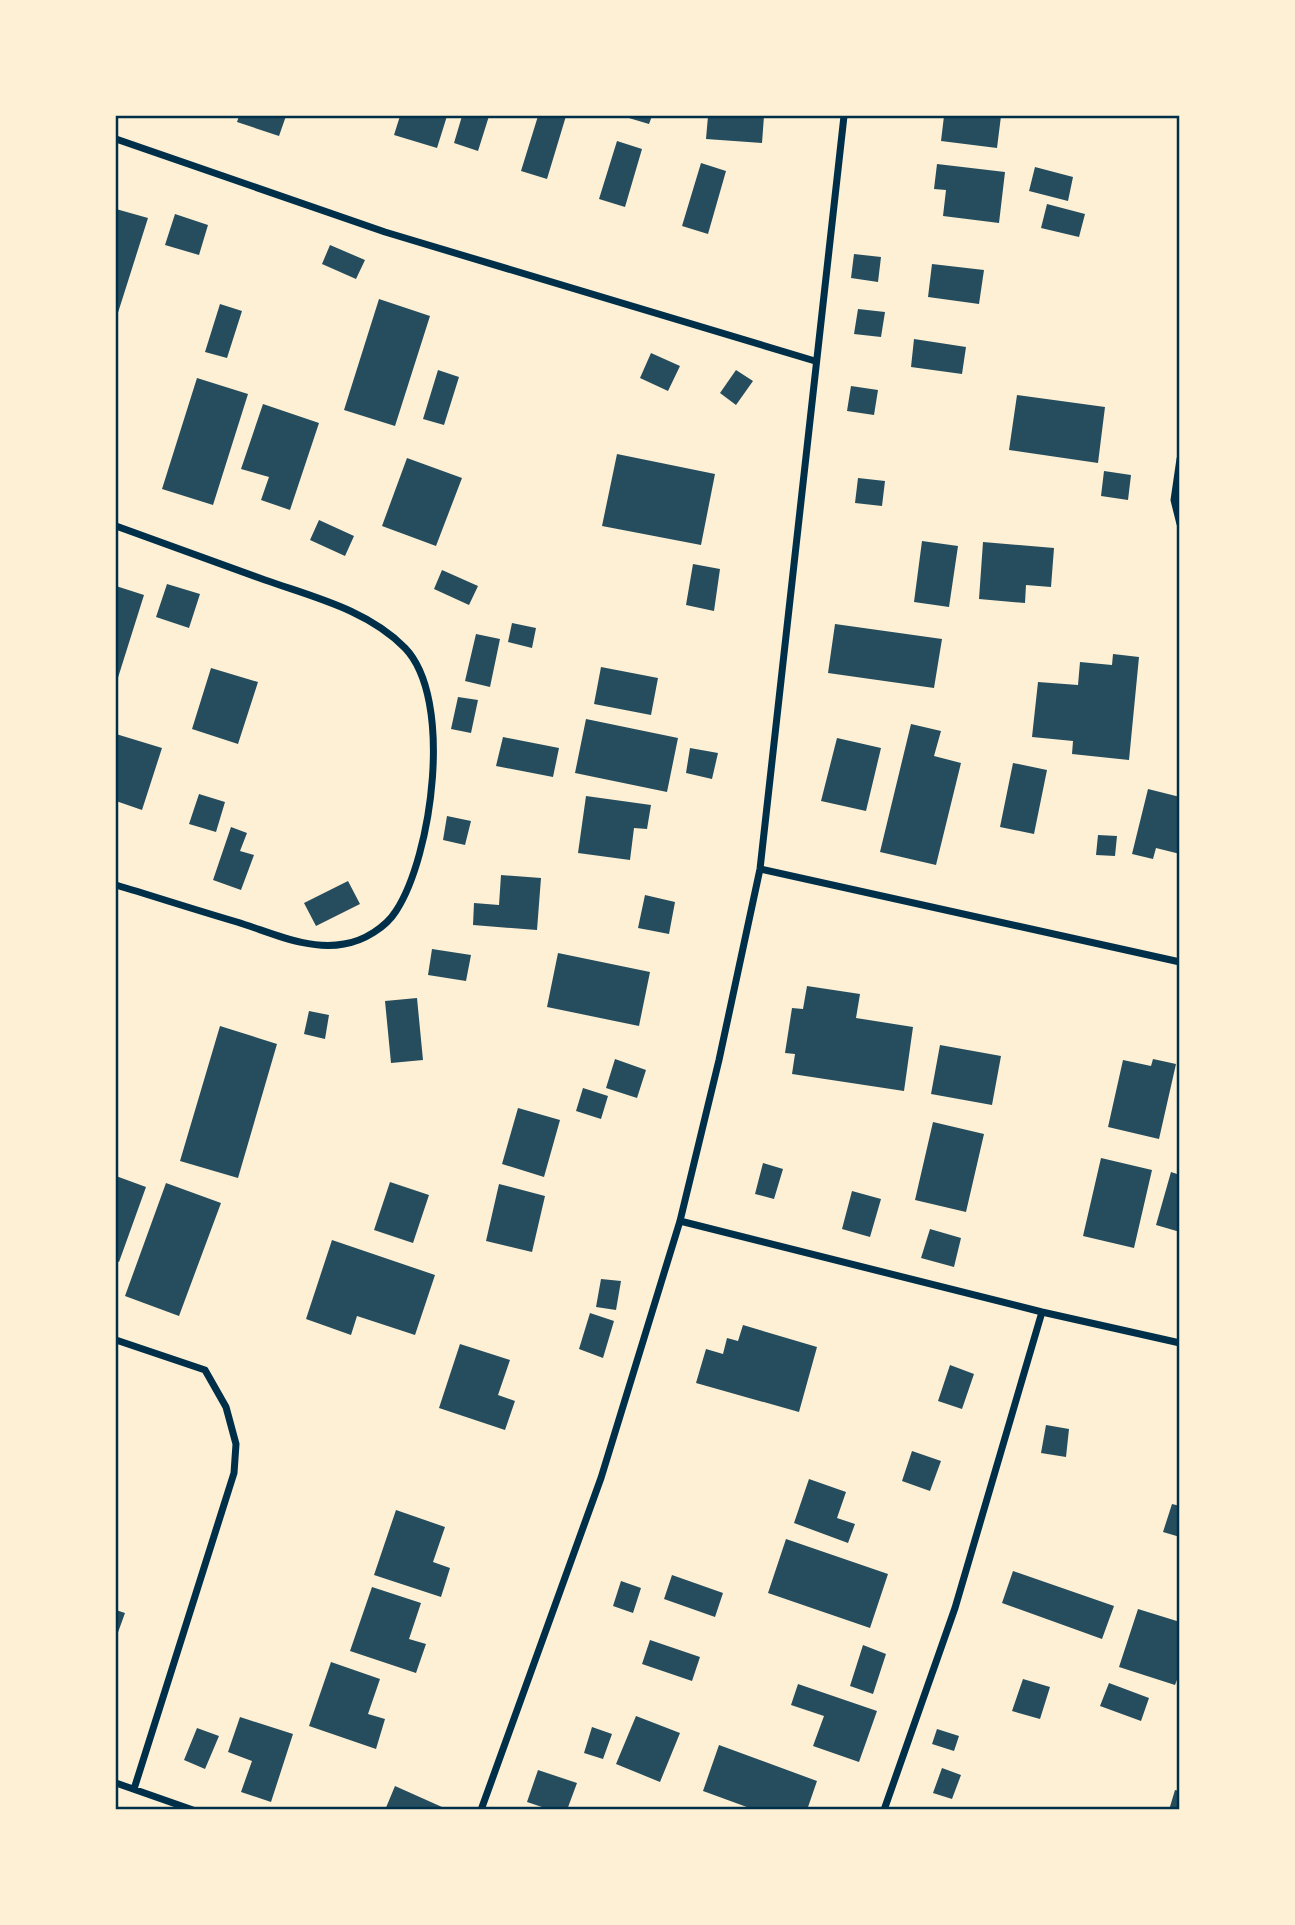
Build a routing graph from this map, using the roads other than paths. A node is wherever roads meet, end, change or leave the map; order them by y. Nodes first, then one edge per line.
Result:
1 (844, 116) edge
2 (116, 139) edge
3 (815, 361) junction
4 (1180, 459) edge
5 (1180, 524) edge
6 (116, 526) edge
7 (760, 869) junction
8 (116, 885) edge
9 (1180, 962) edge
10 (680, 1221) junction
11 (1042, 1312) junction
12 (116, 1340) edge
13 (1180, 1343) edge
14 (116, 1783) edge
15 (134, 1789) junction
16 (193, 1810) edge
17 (481, 1810) edge
18 (884, 1810) edge

1 - 3 street
2 - 3 street
3 - 7 street
4 - 5 street
6 - 8 street
7 - 9 street
7 - 10 street
10 - 11 street
10 - 17 street
11 - 13 street
11 - 18 street
12 - 15 street
14 - 15 street
15 - 16 street

